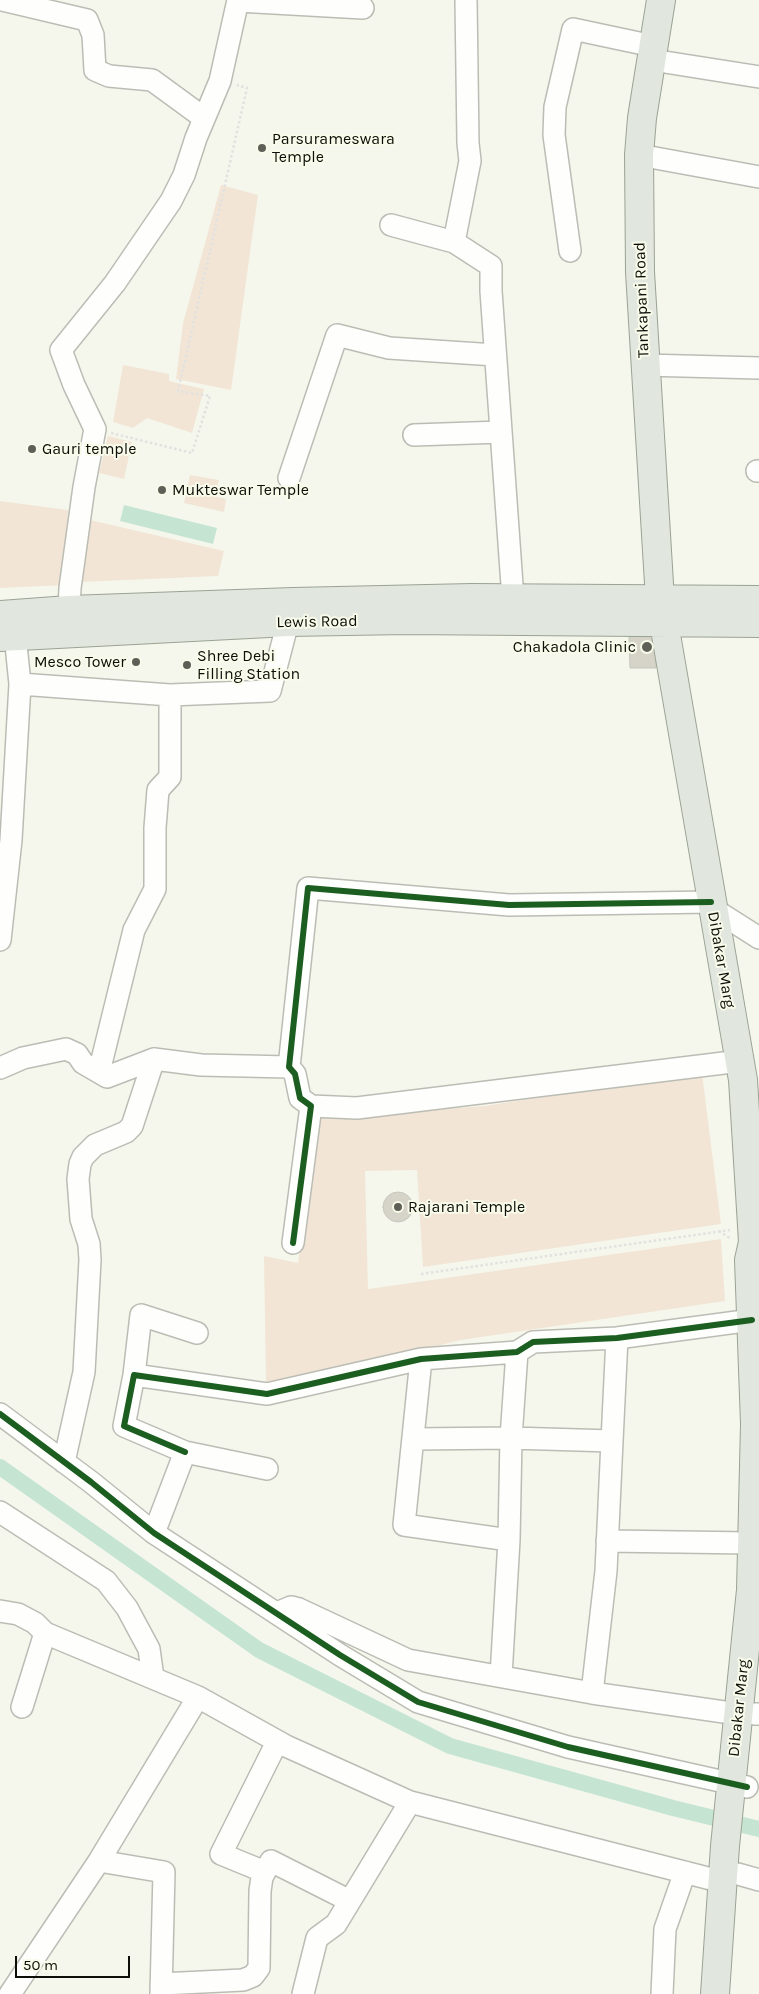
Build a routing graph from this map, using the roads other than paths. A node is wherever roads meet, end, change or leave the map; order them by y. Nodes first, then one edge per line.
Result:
1 (2, 0) edge
2 (238, 0) edge
3 (466, 0) edge
4 (661, 0) edge
5 (363, 8) dead end
6 (653, 53) junction
7 (759, 77) edge
8 (204, 118) junction
9 (639, 155) junction
10 (759, 177) edge
11 (391, 225) dead end
12 (454, 242) junction
13 (570, 251) dead end
14 (495, 355) junction
15 (645, 365) junction
16 (759, 368) edge
17 (501, 432) junction
18 (414, 435) dead end
19 (289, 478) dead end
20 (513, 599) junction
21 (759, 600) edge
22 (69, 610) junction
23 (632, 611) junction
24 (662, 611) junction
25 (288, 622) junction
26 (759, 623) edge
27 (5, 629) edge
28 (20, 684) junction
29 (170, 695) junction
30 (711, 905) junction
31 (759, 938) edge
32 (0, 940) edge
33 (154, 1059) junction
34 (740, 1061) junction
35 (289, 1066) junction
36 (0, 1068) edge
37 (99, 1072) junction
38 (312, 1106) junction
39 (751, 1235) edge
40 (293, 1243) dead end
41 (752, 1320) junction
42 (197, 1333) dead end
43 (617, 1338) junction
44 (517, 1352) junction
45 (421, 1359) junction
46 (134, 1375) junction
47 (0, 1414) edge
48 (413, 1438) junction
49 (511, 1438) junction
50 (612, 1441) junction
51 (185, 1452) junction
52 (64, 1462) junction
53 (267, 1469) dead end
54 (0, 1512) edge
55 (154, 1534) junction
56 (509, 1540) junction
57 (607, 1541) junction
58 (751, 1543) junction
59 (0, 1611) edge
60 (276, 1613) junction
61 (45, 1632) junction
62 (759, 1674) edge
63 (501, 1676) junction
64 (153, 1678) junction
65 (592, 1693) junction
66 (198, 1698) junction
67 (22, 1707) dead end
68 (750, 1714) edge
69 (277, 1742) junction
70 (738, 1794) junction
71 (410, 1802) junction
72 (99, 1861) junction
73 (265, 1872) junction
74 (685, 1872) junction
75 (740, 1878) edge
76 (350, 1901) junction
77 (161, 1989) edge
78 (10, 1994) edge
79 (303, 1994) edge
80 (662, 1994) edge
81 (715, 1994) edge
82 (728, 1994) edge

1 - 8 street
2 - 5 street
2 - 8 street
3 - 12 street
4 - 6 main road, Tankapani Road
6 - 7 street
6 - 9 main road, Tankapani Road
6 - 13 street
8 - 22 street
9 - 10 street
9 - 15 main road, Tankapani Road
11 - 12 street
12 - 14 street
14 - 17 street
14 - 19 street
15 - 16 street
15 - 24 main road, Tankapani Road
17 - 18 street
17 - 20 street
20 - 22 main road, Lewis Road
20 - 23 main road, Lewis Road
21 - 24 main road
22 - 27 main road, Lewis Road
23 - 24 main road
23 - 25 main road, Lewis Road
24 - 26 main road
24 - 30 main road, Dibakar Marg
25 - 27 main road, Lewis Road
25 - 29 street
27 - 28 street
28 - 29 street
28 - 32 street
29 - 37 street
30 - 31 street
30 - 34 main road, Dibakar Marg
30 - 35 street
33 - 35 street
33 - 37 street
33 - 52 street
34 - 38 street
34 - 39 main road, Dibakar Marg
35 - 38 street
36 - 37 street
38 - 40 street
39 - 41 main road, Dibakar Marg
41 - 43 street
41 - 58 main road, Dibakar Marg
42 - 46 street
43 - 44 street
43 - 50 street
44 - 45 street
44 - 49 street
45 - 46 street
45 - 48 street
46 - 51 street
47 - 52 street
48 - 49 street
48 - 56 street
49 - 50 street
49 - 56 street
50 - 57 street
51 - 53 street
51 - 55 street
52 - 55 street
54 - 64 street
55 - 60 street
56 - 63 street
57 - 58 street
57 - 65 street
58 - 68 main road, Dibakar Marg
59 - 61 street
60 - 63 street
60 - 70 street
61 - 64 street
61 - 67 street
62 - 68 main road, Dibakar Marg
63 - 65 street
64 - 66 street
65 - 68 street
66 - 69 street
66 - 72 street
68 - 70 main road, Dibakar Marg
69 - 71 street
69 - 73 street
70 - 75 main road, Dibakar Marg
71 - 74 street
71 - 76 street
72 - 77 street
72 - 78 street
73 - 76 street
73 - 77 street
74 - 75 street
74 - 80 street
75 - 81 main road, Dibakar Marg
75 - 82 main road, Dibakar Marg
76 - 79 street

